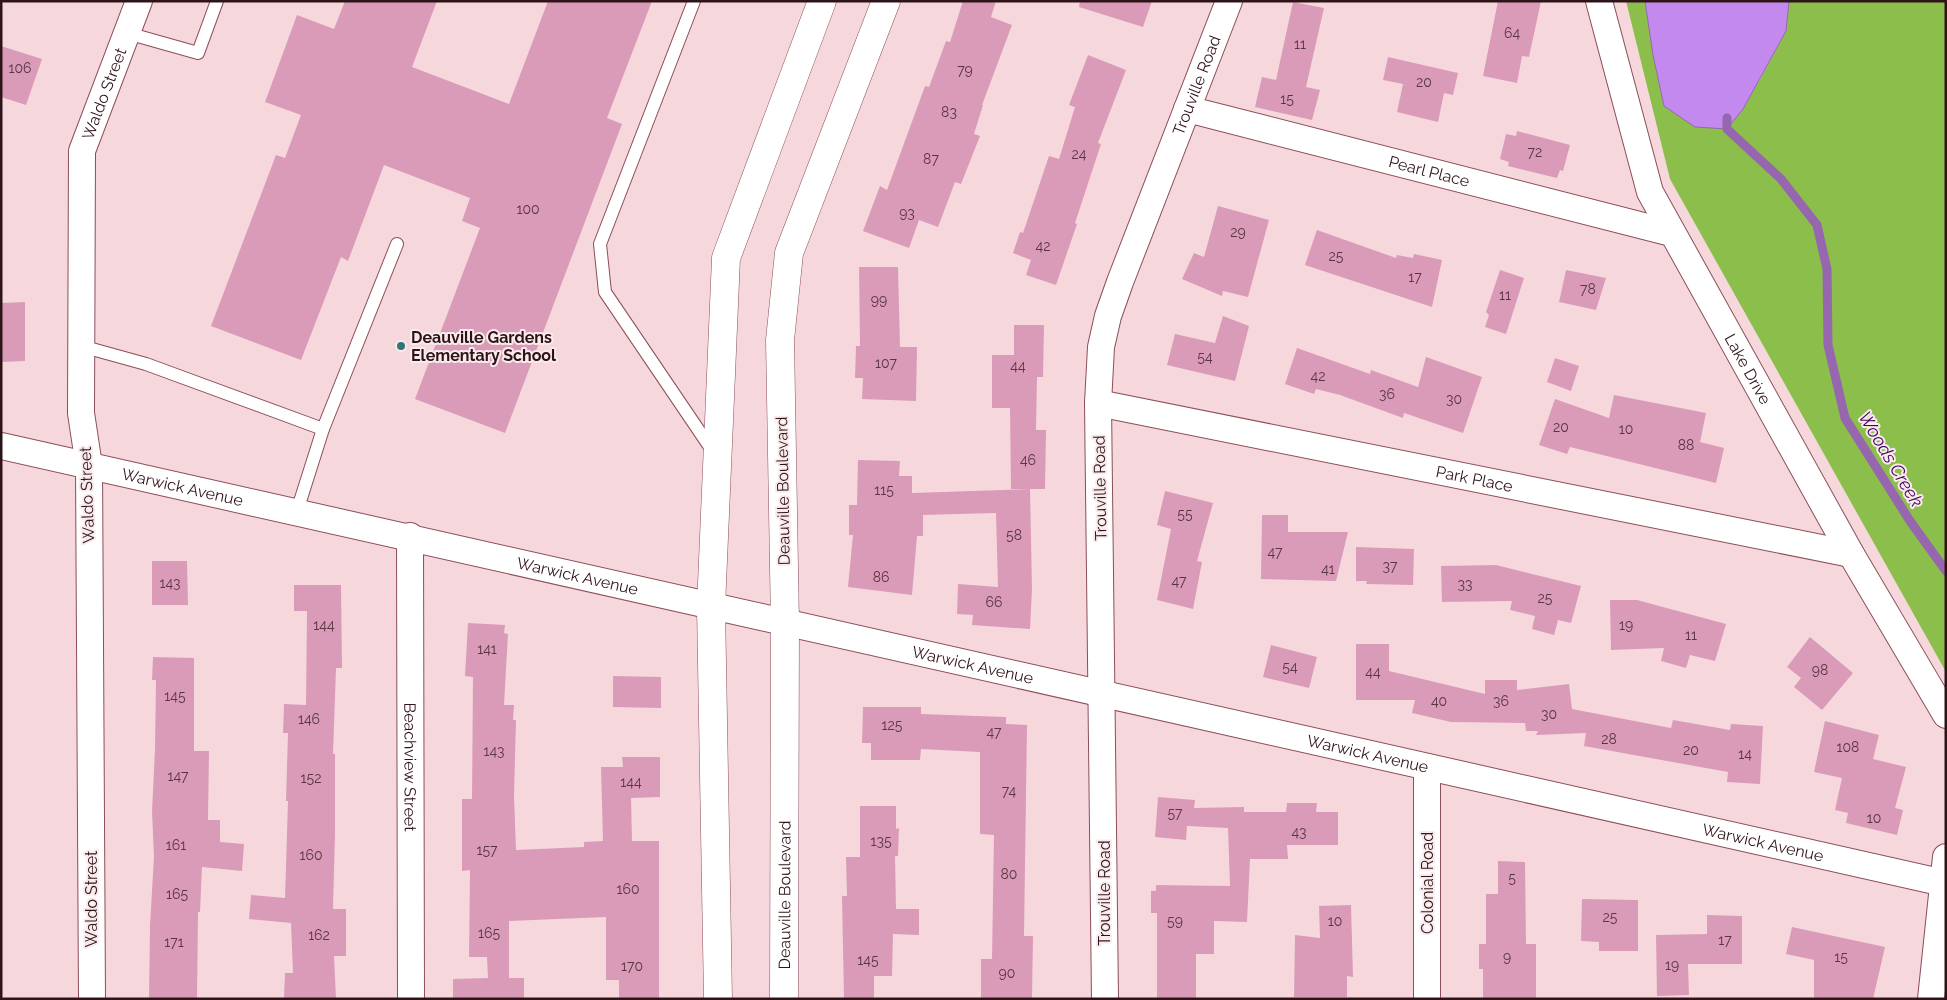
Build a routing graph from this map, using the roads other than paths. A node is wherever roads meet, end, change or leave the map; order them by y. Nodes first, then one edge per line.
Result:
1 (139, 1) edge
2 (217, 1) edge
3 (694, 1) edge
4 (822, 1) edge
5 (886, 1) edge
6 (1229, 1) edge
7 (1599, 1) edge
8 (127, 33) junction
9 (1187, 109) junction
10 (1671, 233) junction
11 (397, 244) dead end
12 (81, 346) junction
13 (1098, 403) junction
14 (323, 429) junction
15 (1, 446) edge
16 (716, 457) junction
17 (89, 466) junction
18 (297, 511) junction
19 (410, 536) junction
20 (1851, 554) junction
21 (711, 606) junction
22 (785, 624) junction
23 (1103, 696) junction
24 (1946, 715) edge
25 (1427, 768) junction
26 (1946, 857) edge
27 (1944, 884) junction
28 (92, 999) edge
29 (411, 999) edge
30 (718, 999) edge
31 (784, 999) edge
32 (1105, 999) edge
33 (1427, 999) edge
34 (1931, 999) edge

1 - 8 street, Waldo Street
2 - 8 lane
3 - 16 lane
4 - 16 street
5 - 22 street, Deauville Boulevard
6 - 9 street, Trouville Road
7 - 10 street, Lake Drive
8 - 12 street, Waldo Street
9 - 10 street, Pearl Place
9 - 13 street, Trouville Road
10 - 20 street, Lake Drive
11 - 14 lane
12 - 14 lane
12 - 17 street, Waldo Street
13 - 20 street, Park Place
13 - 23 street, Trouville Road
14 - 18 lane
15 - 17 street, Warwick Avenue
16 - 21 street
17 - 18 street, Warwick Avenue
17 - 28 street, Waldo Street
18 - 19 street, Warwick Avenue
19 - 21 street, Warwick Avenue
19 - 29 street, Beachview Street
20 - 24 street, Lake Drive
21 - 22 street, Warwick Avenue
21 - 30 street
22 - 23 street, Warwick Avenue
22 - 31 street, Deauville Boulevard
23 - 25 street, Warwick Avenue
23 - 32 street, Trouville Road
25 - 27 street, Warwick Avenue
25 - 33 street, Colonial Road
26 - 27 street
27 - 34 street

